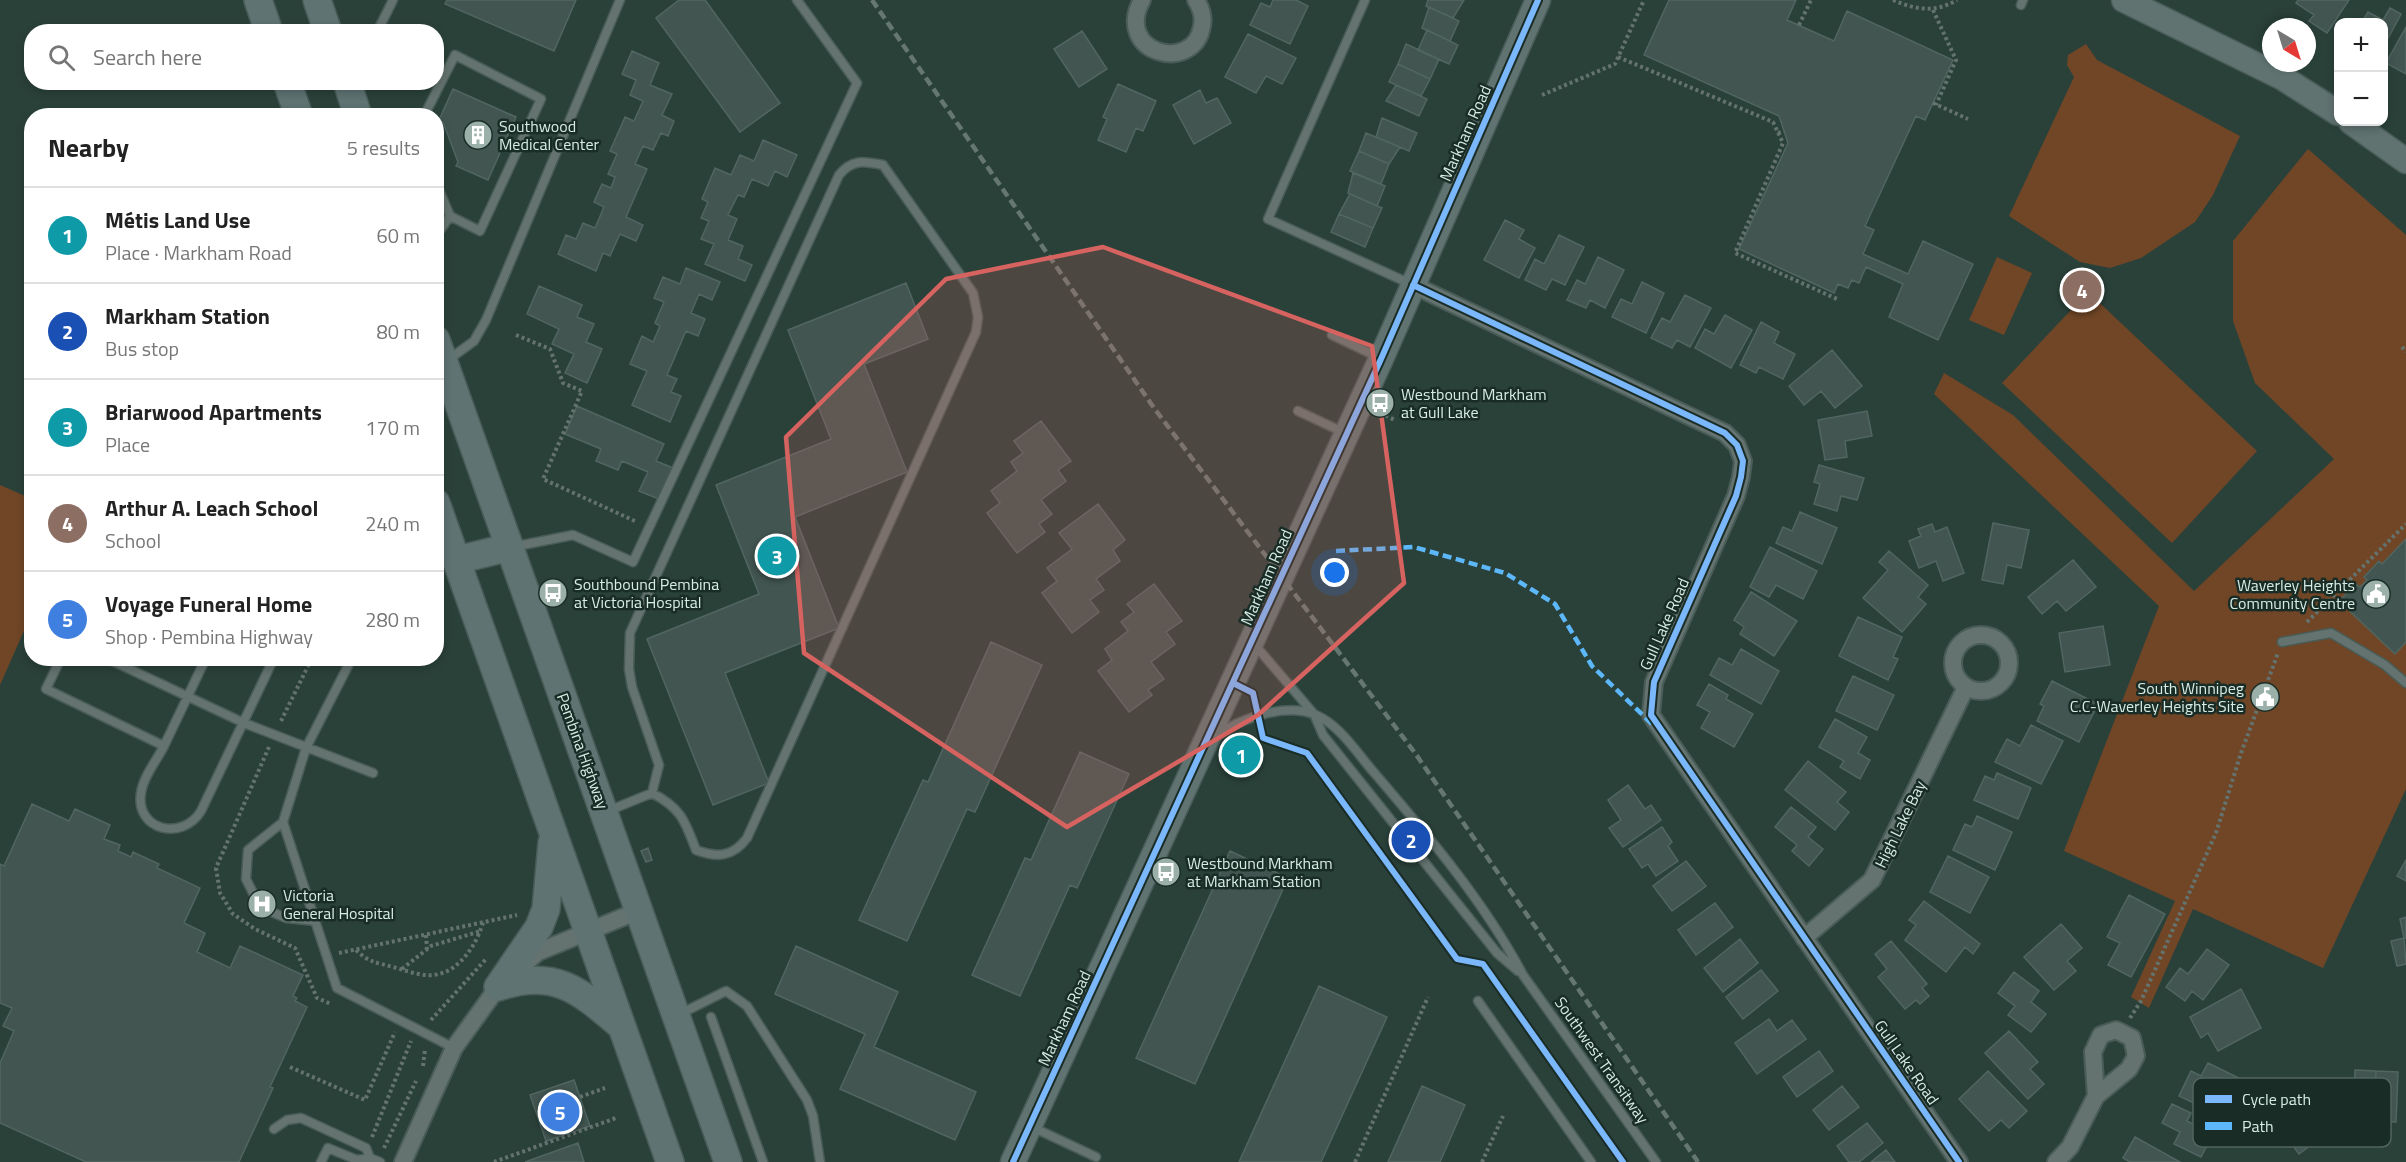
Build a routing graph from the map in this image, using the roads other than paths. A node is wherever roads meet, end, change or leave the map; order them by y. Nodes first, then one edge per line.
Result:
1 (258, 0) edge
2 (317, 0) edge
3 (393, 0) edge
4 (620, 0) edge
5 (797, 0) edge
6 (1142, 0) edge
7 (1196, 0) edge
8 (1365, 0) edge
9 (1538, 0) edge
10 (2124, 0) edge
11 (266, 24) edge
12 (325, 24) edge
13 (381, 24) edge
14 (444, 77) edge
15 (291, 90) edge
16 (350, 90) edge
17 (437, 90) edge
18 (296, 108) edge
19 (356, 108) edge
20 (428, 108) edge
21 (2334, 110) edge
22 (2357, 126) edge
23 (2406, 161) edge
24 (444, 202) edge
25 (450, 216) junction
26 (444, 225) edge
27 (1413, 285) junction
28 (1332, 335) dead end
29 (444, 350) edge
30 (1381, 359) junction
31 (444, 360) edge
32 (1298, 411) dead end
33 (1346, 434) junction
34 (444, 547) edge
35 (510, 547) junction
36 (447, 563) edge
37 (1252, 642) junction
38 (2282, 642) road end
39 (57, 666) edge
40 (123, 666) edge
41 (202, 666) edge
42 (270, 666) edge
43 (348, 666) edge
44 (127, 668) joint
45 (2406, 683) edge
46 (1966, 687) dead end
47 (188, 697) junction
48 (1314, 714) junction
49 (244, 723) junction
50 (1205, 742) junction
51 (164, 746) junction
52 (306, 748) junction
53 (373, 773) dead end
54 (652, 793) junction
55 (605, 813) junction
56 (283, 822) junction
57 (553, 831) junction
58 (638, 911) junction
59 (315, 921) junction
60 (588, 930) junction
61 (1804, 938) junction
62 (1523, 975) junction
63 (498, 987) junction
64 (1478, 1001) dead end
65 (677, 1016) junction
66 (711, 1017) dead end
67 (622, 1028) junction
68 (454, 1048) junction
69 (2096, 1096) junction
70 (1030, 1126) junction
71 (274, 1129) dead end
72 (1096, 1157) dead end
73 (376, 1160) edge
74 (321, 1162) edge
75 (403, 1162) edge
76 (670, 1162) edge
77 (728, 1162) edge
78 (763, 1162) edge
79 (820, 1162) edge
80 (1013, 1162) edge
81 (1591, 1162) edge
82 (1656, 1162) edge
83 (1959, 1162) edge
84 (2056, 1162) edge

1 - 11 main road
2 - 12 main road
3 - 13 lane
4 - 29 lane
5 - 35 lane
6 - 7 street
8 - 27 lane
9 - 27 street, Markham Road
10 - 21 street
14 - 25 lane
15 - 18 main road
16 - 19 main road
17 - 20 lane
22 - 23 street
24 - 25 lane
25 - 26 lane
27 - 30 street, Markham Road
27 - 61 street, Gull Lake Road
28 - 30 lane
30 - 33 street, Markham Road
31 - 35 main road, Pembina Highway
32 - 33 lane
33 - 37 street, Markham Road
34 - 36 main road
35 - 36 main road
35 - 55 main road, Pembina Highway
36 - 57 main road
37 - 48 lane, Southwest Transitway
37 - 50 street, Markham Road
38 - 45 lane
39 - 51 lane
40 - 44 lane
41 - 47 lane
42 - 49 lane
43 - 52 lane
44 - 47 lane
46 - 61 street, High Lake Bay
47 - 49 lane
47 - 51 lane
48 - 50 lane
48 - 62 lane, Southwest Transitway
48 - 62 lane, Southwest Transitway
49 - 51 lane
49 - 52 lane
50 - 70 street, Markham Road
52 - 53 lane
52 - 56 lane
54 - 54 lane
54 - 55 lane
55 - 58 main road, Pembina Highway
56 - 59 lane
56 - 59 lane
57 - 60 main road
57 - 63 main road
58 - 60 street
58 - 65 main road, Pembina Highway
59 - 68 lane
60 - 63 street
60 - 67 main road
61 - 83 street, Gull Lake Road
62 - 82 lane, Southwest Transitway
63 - 67 main road
63 - 68 street
64 - 81 lane
65 - 77 main road, Pembina Highway
65 - 79 lane
66 - 78 lane
67 - 76 main road
68 - 75 street
69 - 69 street
69 - 84 street
70 - 72 lane
70 - 80 street, Markham Road
71 - 73 lane
73 - 74 lane

